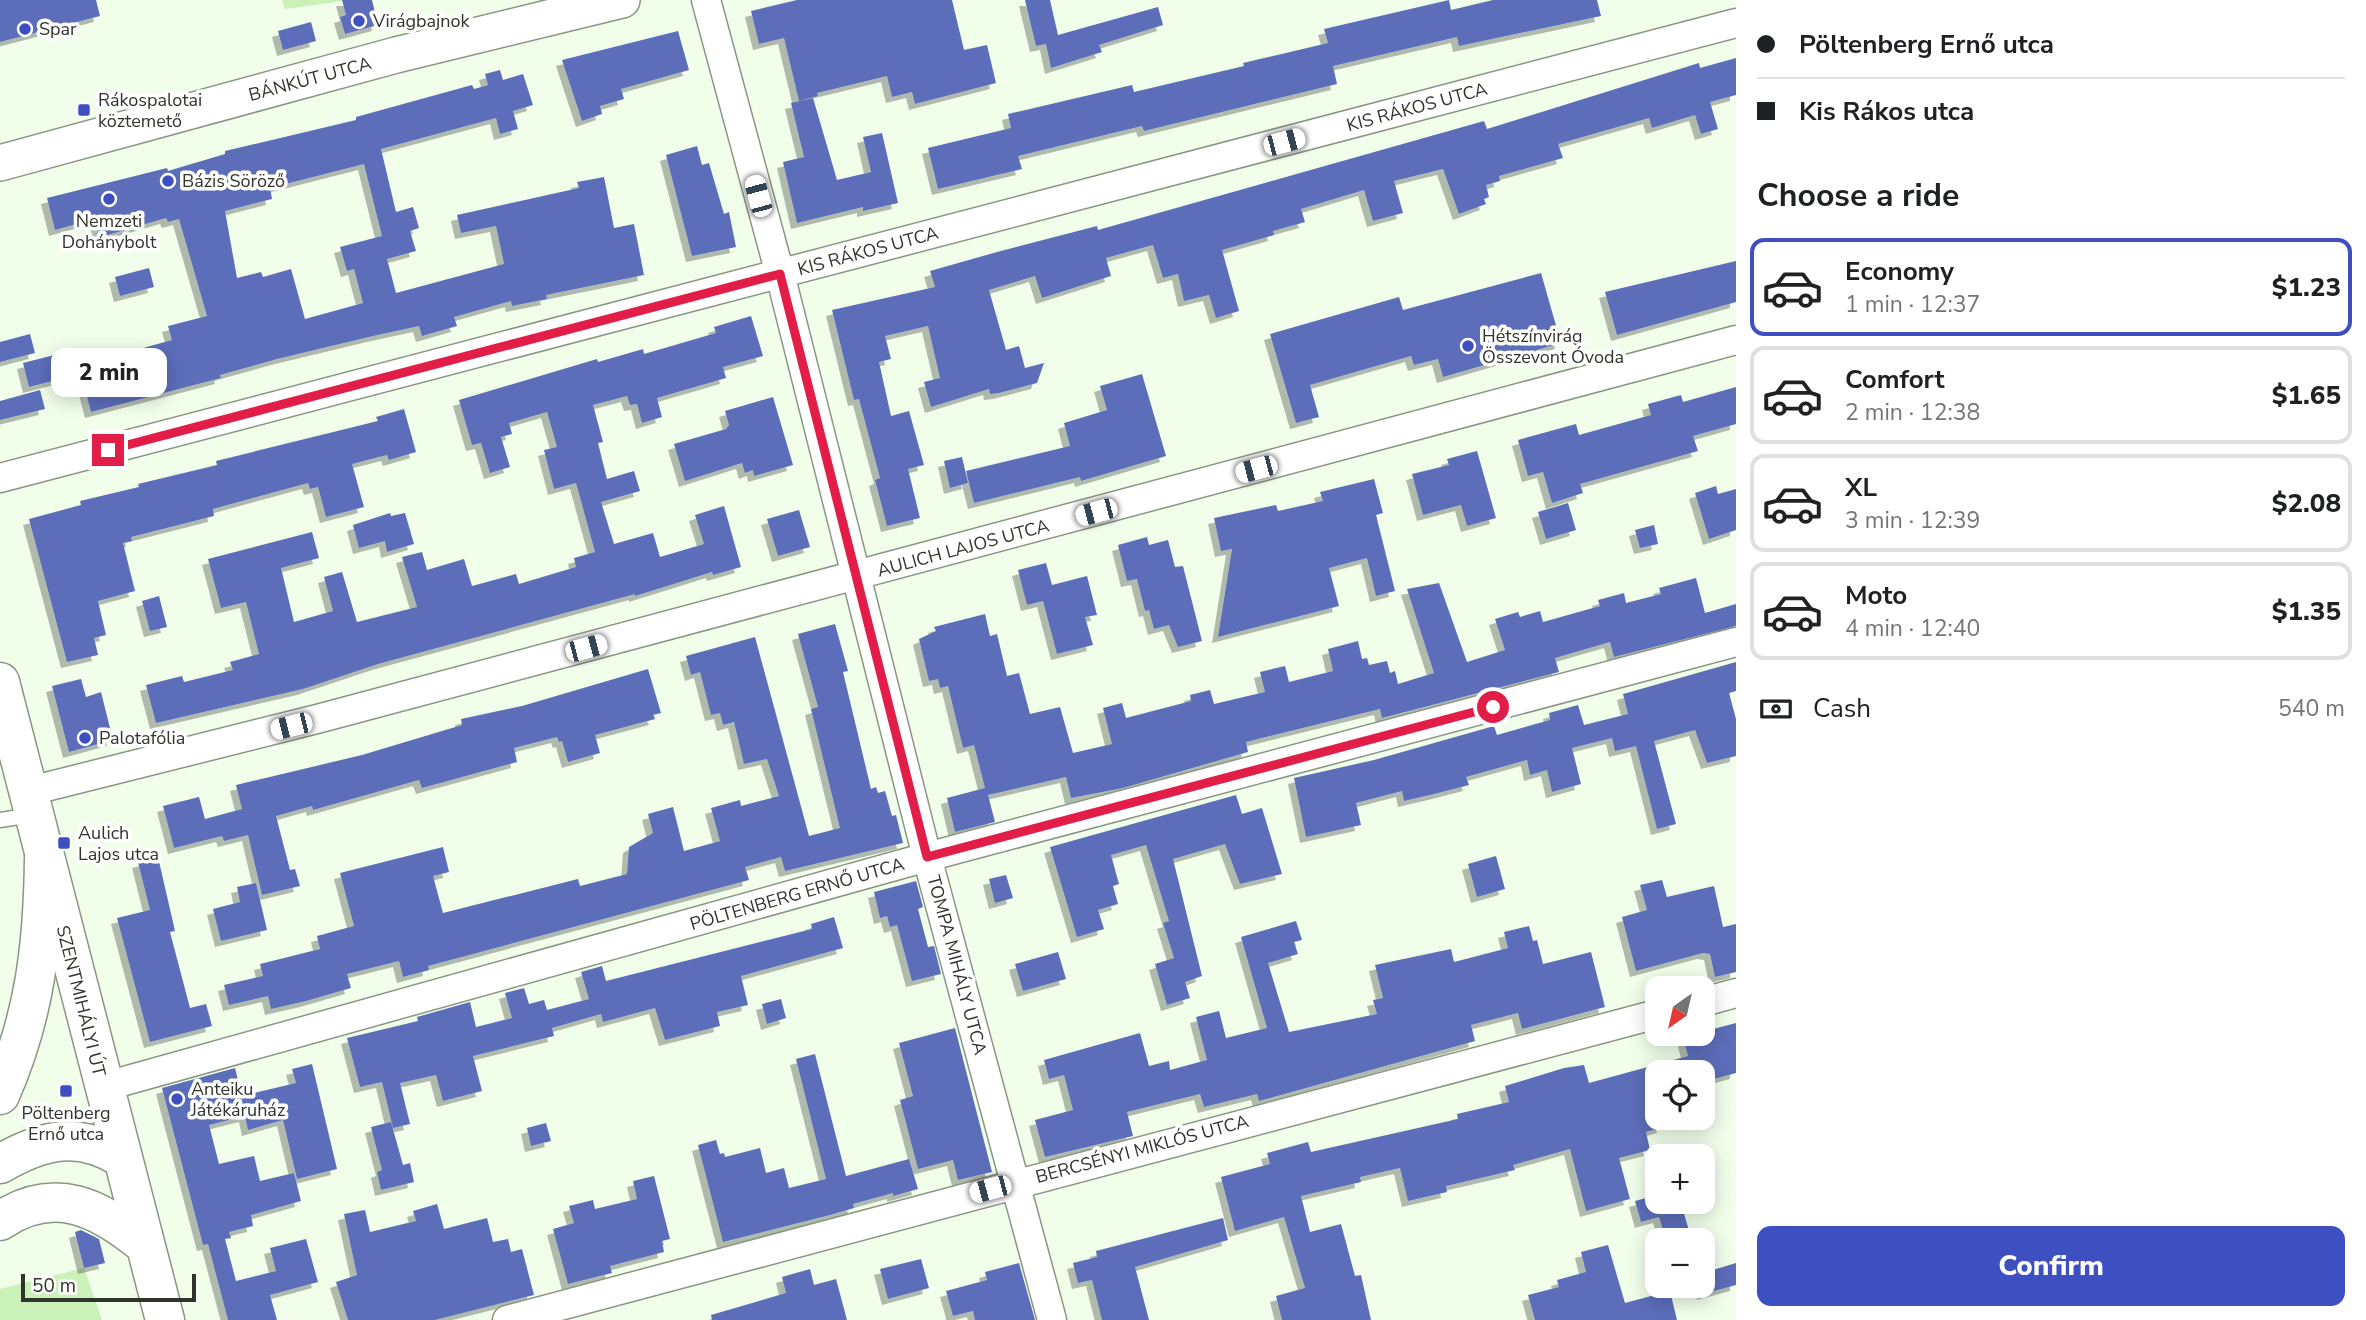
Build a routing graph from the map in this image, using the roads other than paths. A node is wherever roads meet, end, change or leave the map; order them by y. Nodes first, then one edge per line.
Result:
1 (706, 0) edge
2 (609, 2) edge
3 (1736, 23) edge
4 (0, 163) edge
5 (780, 274) junction
6 (1736, 340) edge
7 (0, 478) edge
8 (856, 577) junction
9 (1736, 642) edge
10 (0, 682) edge
11 (19, 809) edge
12 (927, 857) junction
13 (44, 858) junction
14 (1736, 993) edge
15 (1715, 999) edge
16 (1645, 1017) edge
17 (103, 1087) junction
18 (0, 1095) edge
19 (122, 1158) junction
20 (0, 1164) edge
21 (1016, 1182) junction
22 (0, 1221) edge
23 (145, 1245) junction
24 (165, 1320) edge
25 (507, 1320) edge
26 (1052, 1320) edge

1 - 5 street, TOMPA MIHÁLY UTCA
2 - 4 street, BÁNKÚT UTCA
3 - 5 street, KIS RÁKOS UTCA
5 - 7 street, KIS RÁKOS UTCA
5 - 8 street, TOMPA MIHÁLY UTCA
6 - 8 street, AULICH LAJOS UTCA
8 - 11 street, AULICH LAJOS UTCA
8 - 12 street, TOMPA MIHÁLY UTCA
9 - 12 street, PÖLTENBERG ERNŐ UTCA
10 - 11 main road, SZENTMIHÁLYI ÚT
11 - 13 main road, SZENTMIHÁLYI ÚT
12 - 17 street, PÖLTENBERG ERNŐ UTCA
12 - 21 street, TOMPA MIHÁLY UTCA
13 - 17 main road, SZENTMIHÁLYI ÚT
13 - 18 main road
14 - 15 street
16 - 21 street, BERCSÉNYI MIKLÓS UTCA
17 - 19 main road, SZENTMIHÁLYI ÚT
19 - 20 main road
19 - 23 main road, SZENTMIHÁLYI ÚT
21 - 25 street, BERCSÉNYI MIKLÓS UTCA
21 - 26 street, TOMPA MIHÁLY UTCA
22 - 23 main road
23 - 24 main road, SZENTMIHÁLYI ÚT

